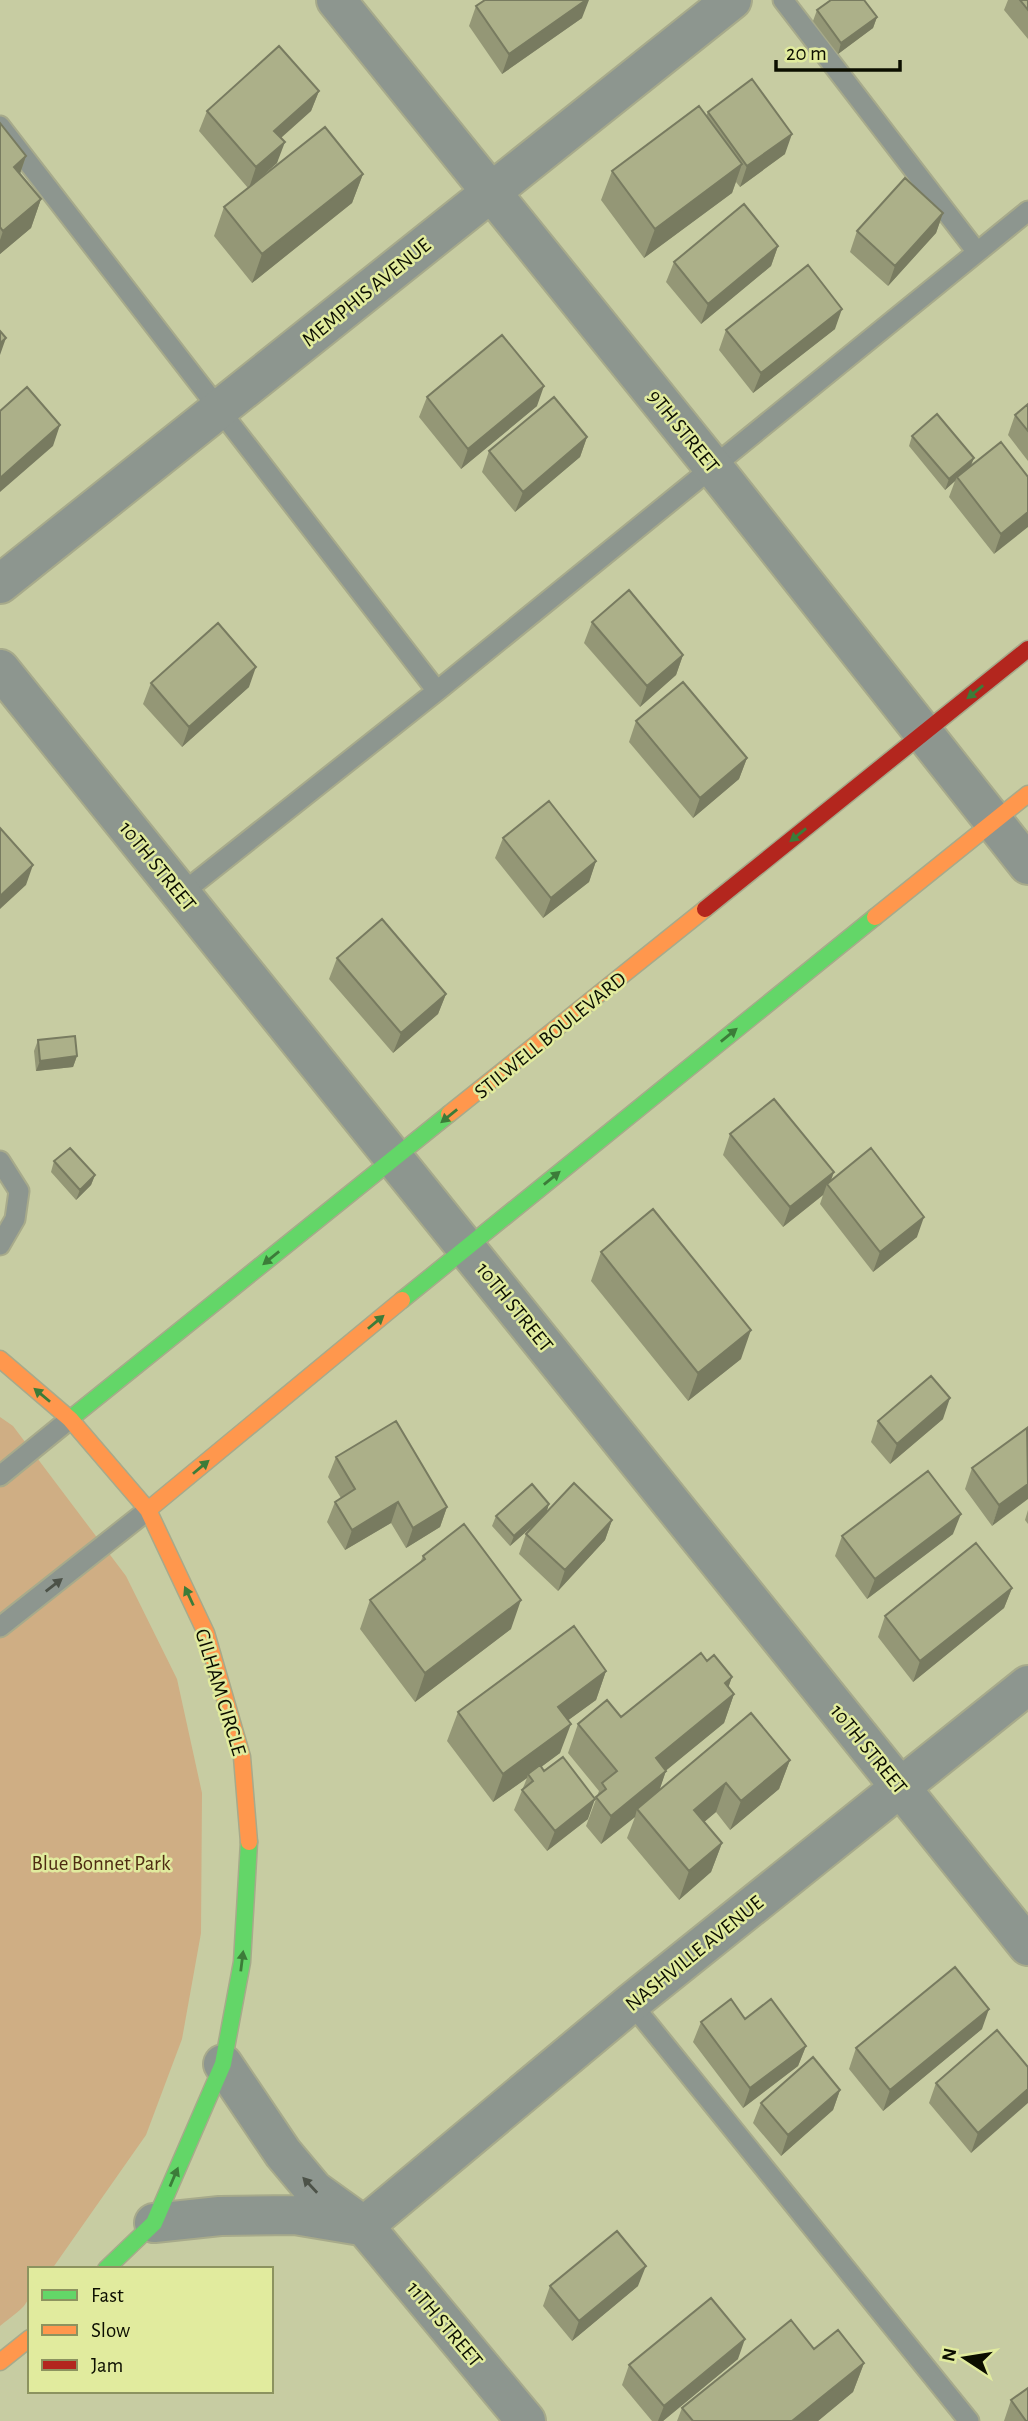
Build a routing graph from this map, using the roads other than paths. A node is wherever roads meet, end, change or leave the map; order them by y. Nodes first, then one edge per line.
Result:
1 (337, 0) edge
2 (732, 0) edge
3 (783, 0) edge
4 (0, 126) edge
5 (492, 191) junction
6 (1028, 211) edge
7 (978, 252) junction
8 (220, 409) junction
9 (713, 467) junction
10 (0, 584) edge
11 (1028, 649) edge
12 (0, 669) edge
13 (437, 691) junction
14 (924, 734) junction
15 (1028, 794) edge
16 (993, 822) junction
17 (1028, 865) edge
18 (181, 894) junction
19 (395, 1160) junction
20 (0, 1161) edge
21 (0, 1245) edge
22 (466, 1247) junction
23 (0, 1359) edge
24 (70, 1419) junction
25 (0, 1476) edge
26 (148, 1510) junction
27 (0, 1628) edge
28 (1028, 1685) edge
29 (900, 1788) junction
30 (1028, 1946) edge
31 (631, 2003) junction
32 (223, 2064) junction
33 (154, 2223) junction
34 (364, 2226) junction
35 (108, 2267) edge
36 (28, 2340) edge
37 (0, 2362) edge
38 (527, 2421) edge
39 (969, 2421) edge

1 - 5 street, 9TH STREET
2 - 5 street, MEMPHIS AVENUE
3 - 7 lane
4 - 8 lane
5 - 8 street, MEMPHIS AVENUE
5 - 9 street, 9TH STREET
6 - 7 lane
7 - 9 lane
8 - 10 street, MEMPHIS AVENUE
8 - 13 lane
9 - 13 lane
9 - 14 street, 9TH STREET
11 -> 14 main road, STILWELL BOULEVARD
12 - 18 street, 10TH STREET
13 - 18 lane
14 - 16 street, 9TH STREET
14 -> 19 main road, STILWELL BOULEVARD
15 - 16 main road
16 - 17 street, 9TH STREET
22 -> 16 main road
18 - 19 street, 10TH STREET
19 - 22 street, 10TH STREET
19 -> 24 main road, STILWELL BOULEVARD
20 - 21 lane
26 -> 22 main road
22 - 29 street, 10TH STREET
24 -> 23 main road, GILHAM CIRCLE
24 - 25 lane
24 - 26 main road, GILHAM CIRCLE
27 -> 26 lane
32 -> 26 main road, GILHAM CIRCLE
28 - 29 street, NASHVILLE AVENUE
29 - 30 street, 10TH STREET
29 - 31 street, NASHVILLE AVENUE
31 - 34 street, NASHVILLE AVENUE
31 - 39 lane
33 -> 32 main road, GILHAM CIRCLE
34 -> 32 street, 11TH STREET
33 - 34 street
33 - 35 main road, GILHAM CIRCLE
34 - 38 street, 11TH STREET
36 - 37 main road

